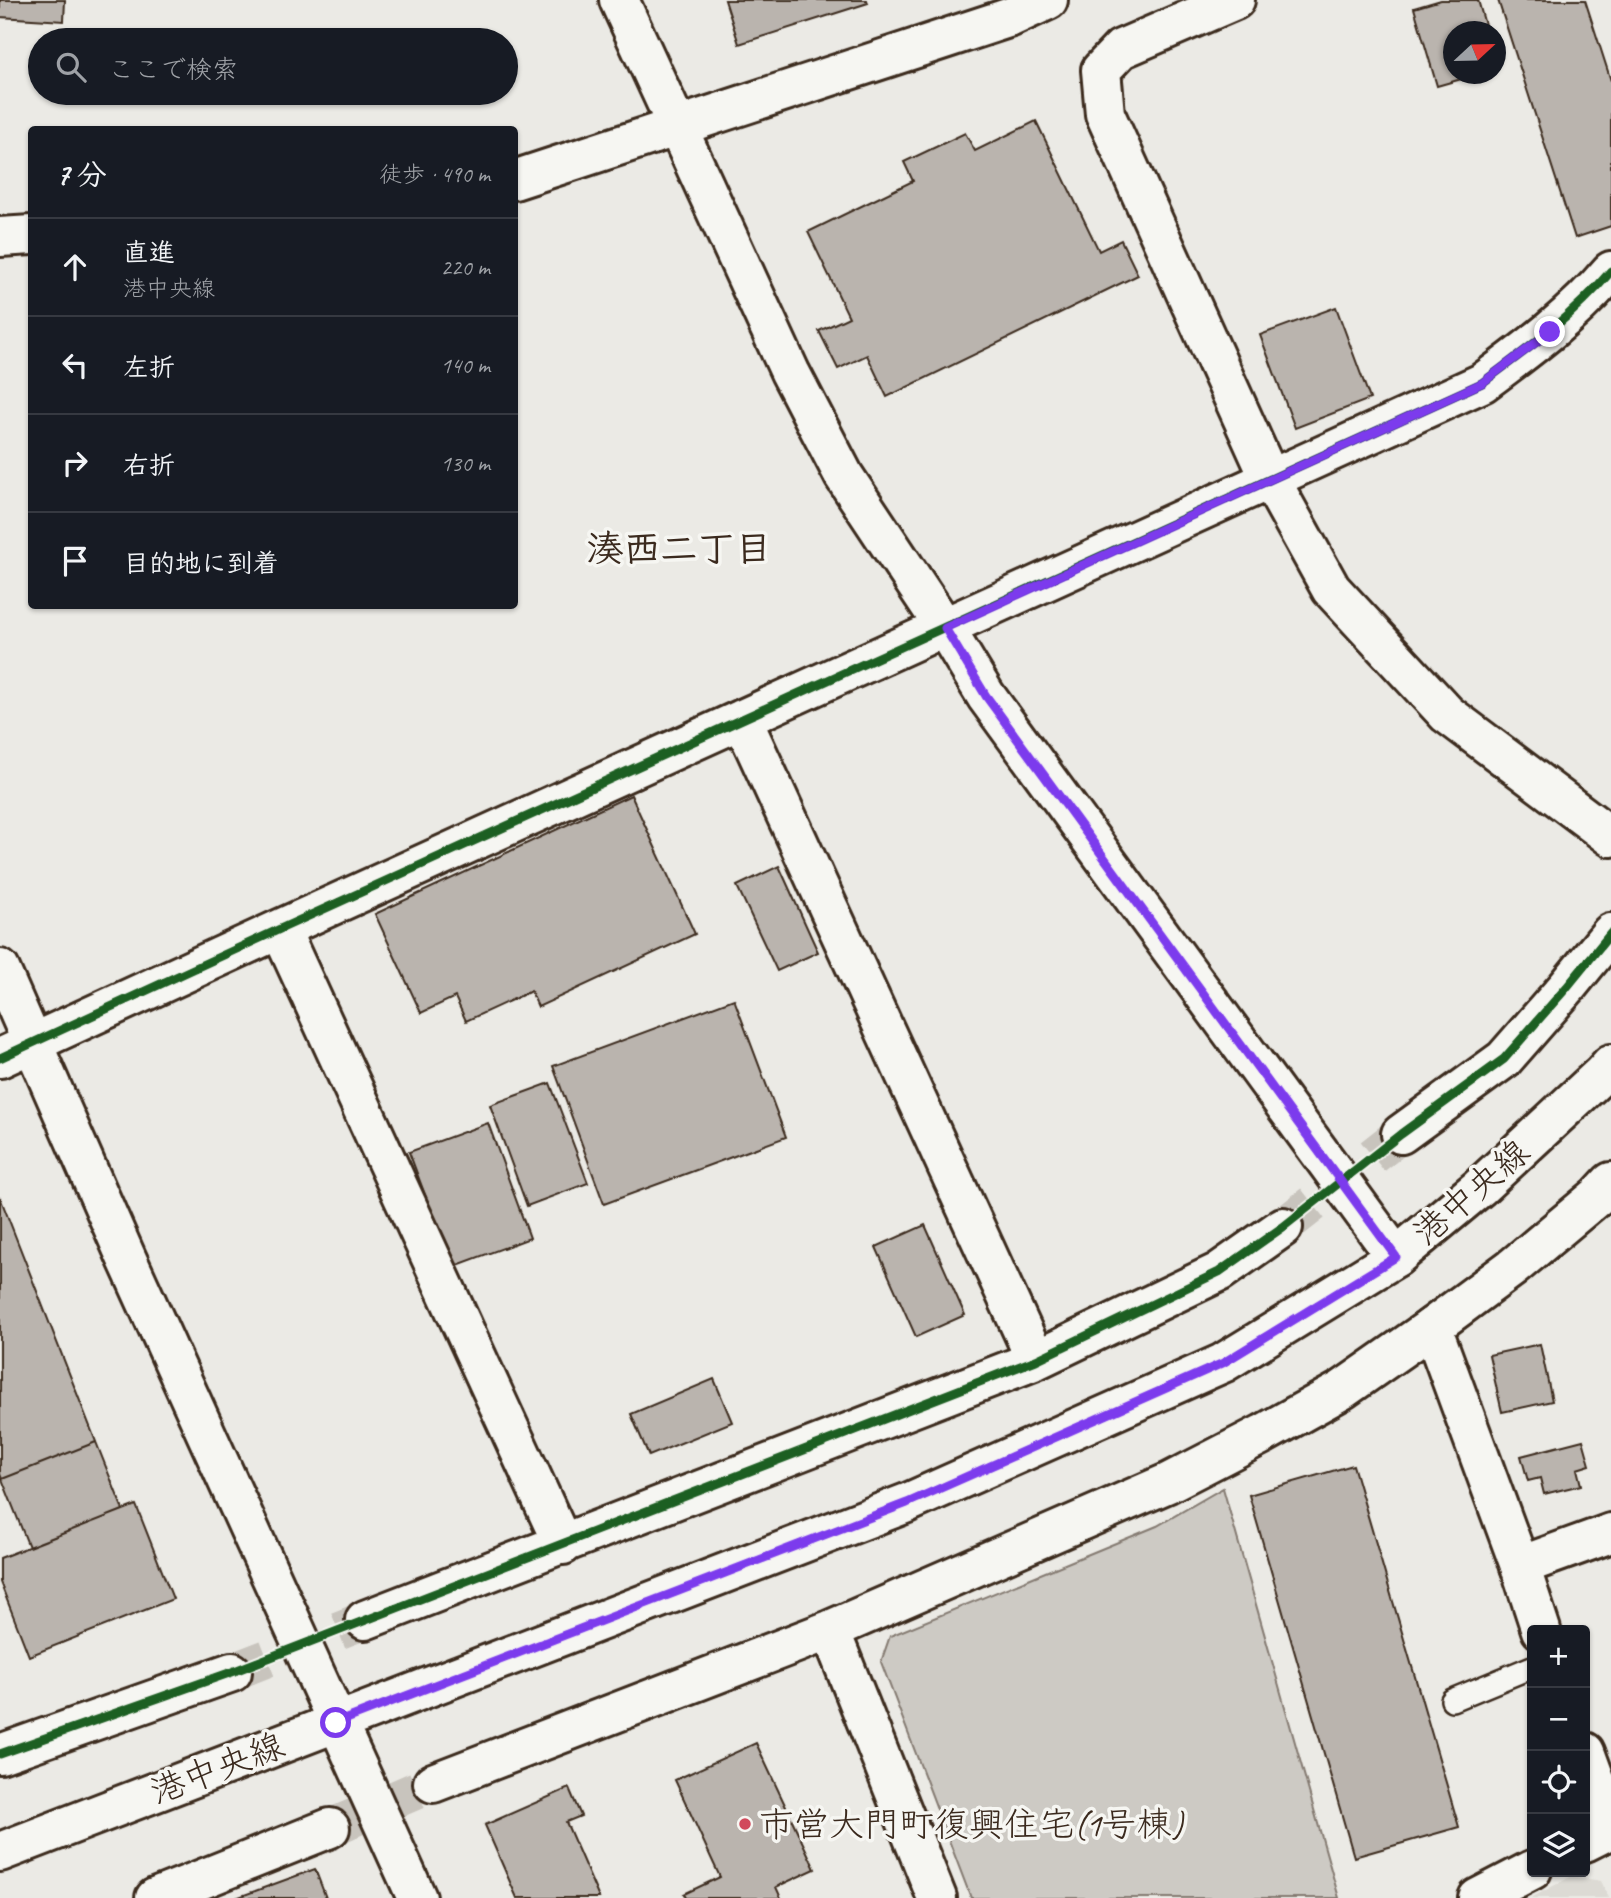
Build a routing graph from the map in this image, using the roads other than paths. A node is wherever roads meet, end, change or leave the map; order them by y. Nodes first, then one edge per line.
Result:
1 (619, 0) edge
2 (1048, 0) edge
3 (1235, 0) edge
4 (677, 128) junction
5 (518, 179) edge
6 (28, 235) edge
7 (0, 237) edge
8 (1606, 286) edge
9 (1270, 479) junction
10 (945, 628) junction
11 (742, 719) junction
12 (1611, 837) edge
13 (280, 929) junction
14 (1611, 933) edge
15 (0, 969) edge
16 (16, 1051) edge
17 (1611, 1063) edge
18 (1401, 1134) tunnel mouth
19 (1607, 1202) edge
20 (1283, 1227) tunnel mouth
21 (1396, 1257) junction
22 (1432, 1327) junction
23 (1036, 1360) junction
24 (1611, 1533) edge
25 (563, 1545) junction
26 (1520, 1566) junction
27 (365, 1620) tunnel mouth
28 (1539, 1625) edge
29 (830, 1630) junction
30 (1527, 1669) edge
31 (232, 1672) tunnel mouth
32 (1452, 1700) dead end
33 (336, 1723) junction
34 (0, 1754) edge
35 (1590, 1766) edge
36 (433, 1783) tunnel mouth
37 (1611, 1826) edge
38 (330, 1828) tunnel mouth
39 (1590, 1840) edge
40 (0, 1852) edge
41 (1527, 1873) edge
42 (155, 1898) edge
43 (417, 1898) edge
44 (937, 1898) edge
45 (1478, 1898) edge

1 - 4 street
2 - 4 street
3 - 9 street
4 - 5 street
4 - 10 street
6 - 7 street
8 - 9 street
9 - 10 street
9 - 12 street
10 - 11 street
10 - 21 street
11 - 13 street
11 - 23 street
13 - 16 street
13 - 25 street
14 - 18 street
15 - 16 street
16 - 33 street
17 - 21 street, 港中央線
19 - 22 street
20 - 23 street
21 - 33 street, 港中央線
22 - 26 street
22 - 29 street
23 - 25 street
24 - 26 street
25 - 27 street
26 - 28 street
29 - 36 street
29 - 44 street
30 - 32 lane
31 - 34 street
33 - 40 street, 港中央線
33 - 43 street
35 - 37 street
37 - 39 street
38 - 42 street
41 - 45 street

